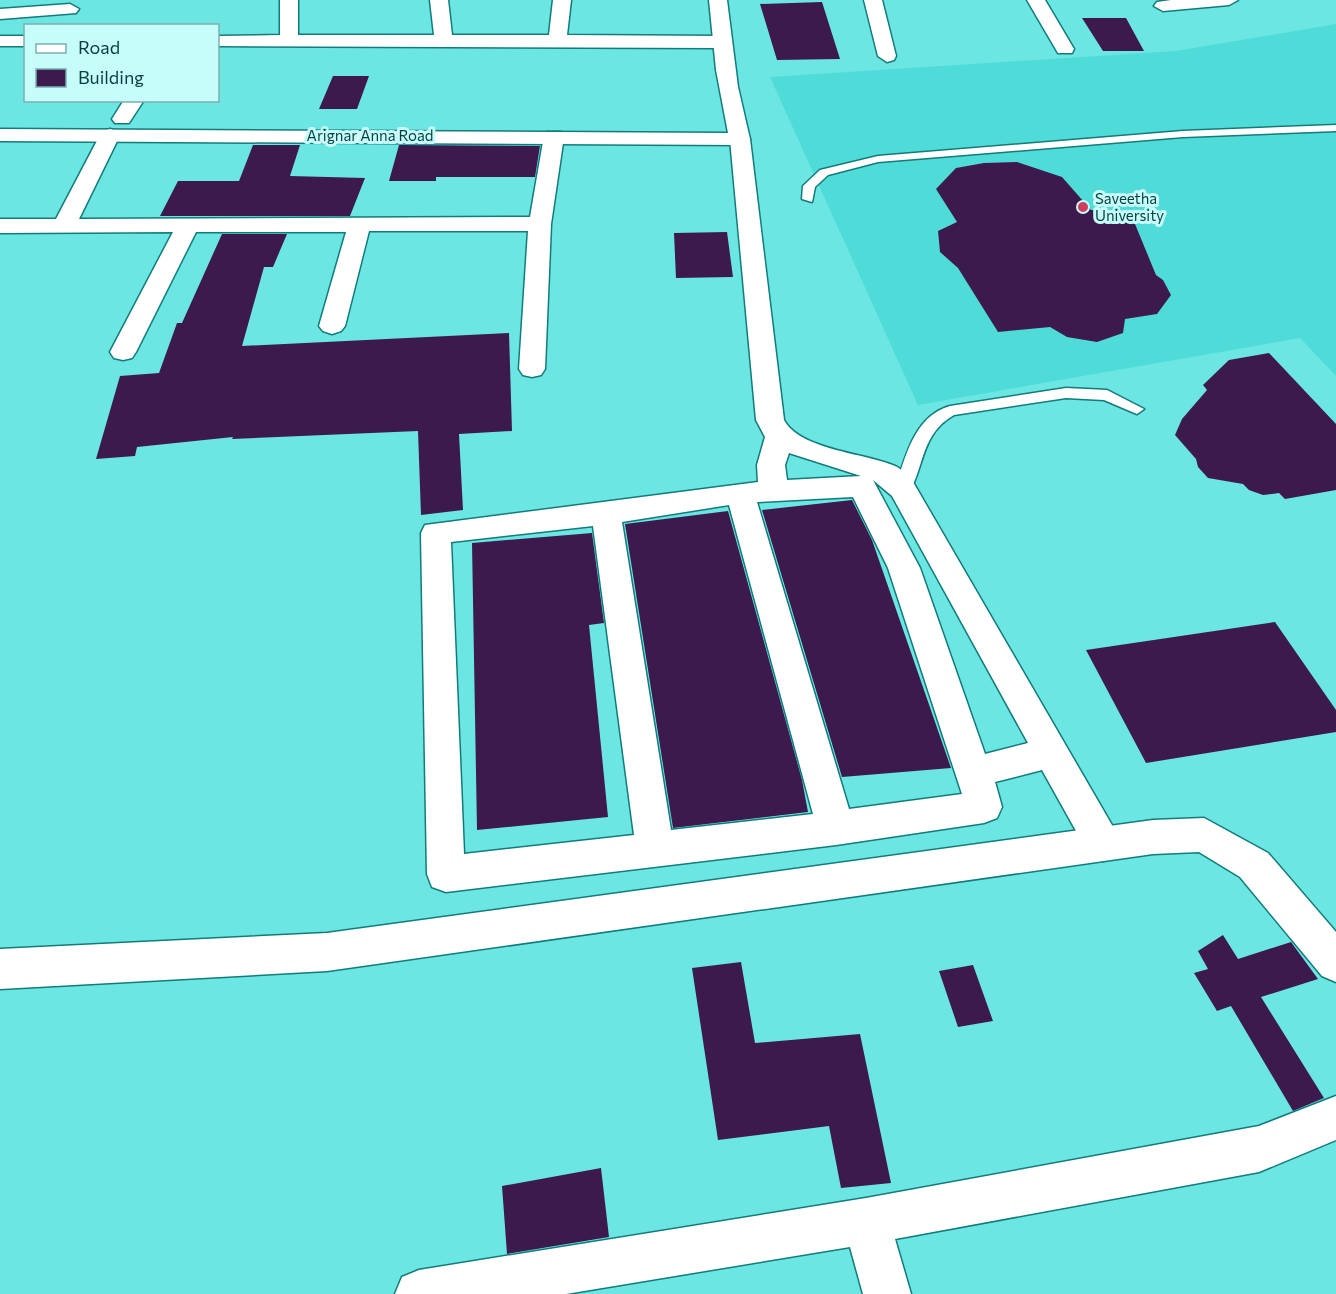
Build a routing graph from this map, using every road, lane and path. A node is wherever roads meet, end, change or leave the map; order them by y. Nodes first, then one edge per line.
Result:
1 (289, 0) edge
2 (439, 0) edge
3 (561, 0) edge
4 (718, 0) edge
5 (873, 0) edge
6 (1036, 0) edge
7 (1229, 0) edge
8 (1161, 3) edge
9 (69, 11) edge
10 (0, 14) edge
11 (1177, 23) dead end
12 (219, 40) edge
13 (289, 40) junction
14 (444, 40) junction
15 (0, 41) edge
16 (24, 41) edge
17 (557, 41) junction
18 (722, 42) junction
19 (1065, 49) dead end
20 (887, 56) dead end
21 (133, 102) edge
22 (711, 117) dead end
23 (0, 119) edge
24 (116, 127) junction
25 (557, 127) junction
26 (737, 128) junction
27 (1336, 128) edge
28 (0, 135) edge
29 (808, 199) dead end
30 (540, 224) junction
31 (359, 225) junction
32 (0, 226) edge
33 (64, 226) junction
34 (188, 226) junction
35 (332, 326) dead end
36 (123, 352) dead end
37 (532, 369) dead end
38 (1137, 408) dead end
39 (780, 437) junction
40 (903, 489) junction
41 (774, 491) junction
42 (740, 493) junction
43 (606, 514) junction
44 (1052, 752) junction
45 (974, 772) junction
46 (836, 828) junction
47 (1103, 844) junction
48 (655, 849) junction
49 (1336, 962) edge
50 (0, 969) edge
51 (1336, 1118) edge
52 (866, 1221) junction
53 (419, 1294) edge
54 (886, 1294) edge

1 - 13 street
2 - 14 street
3 - 17 street
4 - 18 street
5 - 20 street
6 - 19 street
7 - 8 street
8 - 11 street
9 - 10 street
12 - 13 street
13 - 14 street
14 - 17 street
15 - 16 street
17 - 18 street
18 - 26 street
21 - 24 street
22 - 26 street
23 - 24 street, Arignar Anna Road
24 - 25 street, Arignar Anna Road
24 - 28 street, Arignar Anna Road
24 - 33 street
25 - 26 street, Arignar Anna Road
25 - 30 street
26 - 39 street
27 - 29 lane
30 - 31 street
30 - 37 street
31 - 34 street
31 - 35 street
32 - 33 street
33 - 34 street
34 - 36 street
38 - 40 lane
39 - 40 street
39 - 41 street
40 - 44 street
41 - 42 street
41 - 45 street
42 - 43 street
42 - 46 street
43 - 48 street
43 - 48 street
44 - 45 street
44 - 47 street
45 - 46 street
46 - 48 street
47 - 49 street
47 - 50 street
51 - 52 street
52 - 53 street
52 - 54 street

